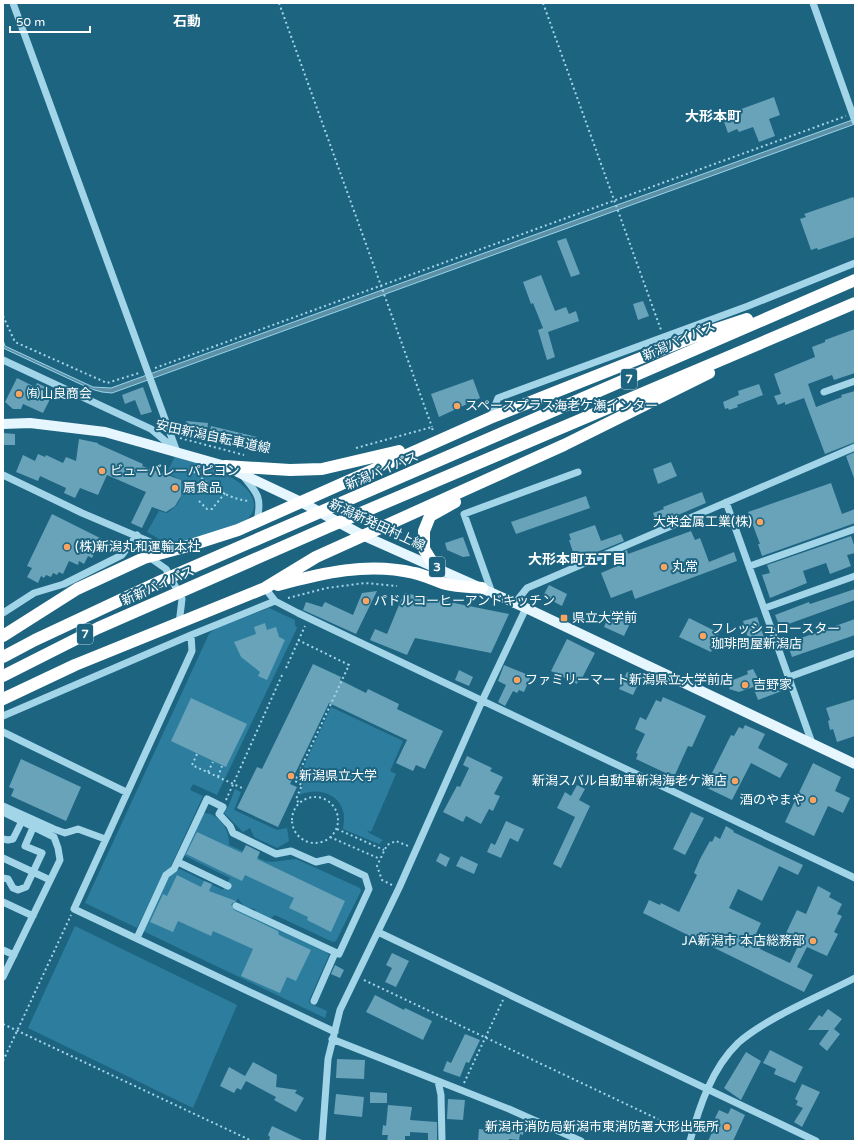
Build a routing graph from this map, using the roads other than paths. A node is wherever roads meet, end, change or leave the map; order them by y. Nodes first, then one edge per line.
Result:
1 (13, 3) edge
2 (813, 3) edge
3 (853, 117) edge
4 (855, 263) edge
5 (855, 280) edge
6 (811, 299) junction
7 (855, 303) edge
8 (808, 323) junction
9 (3, 360) edge
10 (855, 381) edge
11 (824, 392) dead end
12 (490, 418) junction
13 (3, 424) edge
14 (432, 439) junction
15 (855, 447) edge
16 (177, 452) junction
17 (541, 456) junction
18 (225, 466) junction
19 (578, 472) dead end
20 (240, 473) junction
21 (3, 475) edge
22 (301, 502) junction
23 (726, 502) junction
24 (316, 514) joint
25 (257, 522) junction
26 (855, 529) edge
27 (137, 535) junction
28 (362, 535) junction
29 (162, 553) junction
30 (148, 556) junction
31 (750, 566) junction
32 (435, 567) junction
33 (855, 576) edge
34 (265, 588) junction
35 (487, 590) junction
36 (275, 601) junction
37 (515, 603) junction
38 (526, 608) junction
39 (765, 608) junction
40 (3, 613) edge
41 (178, 624) junction
42 (191, 635) junction
43 (3, 636) edge
44 (855, 653) edge
45 (3, 657) edge
46 (3, 676) edge
47 (789, 677) junction
48 (3, 699) edge
49 (482, 701) junction
50 (3, 716) edge
51 (3, 732) edge
52 (812, 743) junction
53 (855, 764) edge
54 (126, 792) junction
55 (3, 806) edge
56 (3, 812) edge
57 (22, 820) junction
58 (35, 824) junction
59 (3, 839) edge
60 (105, 839) junction
61 (3, 858) edge
62 (178, 862) junction
63 (34, 873) junction
64 (3, 878) edge
65 (855, 878) edge
66 (50, 880) junction
67 (228, 886) dead end
68 (3, 902) edge
69 (236, 906) dead end
70 (33, 916) junction
71 (378, 932) junction
72 (137, 938) junction
73 (3, 950) edge
74 (335, 953) junction
75 (14, 955) junction
76 (3, 977) edge
77 (855, 978) edge
78 (314, 1000) dead end
79 (335, 1032) junction
80 (332, 1039) junction
81 (438, 1082) junction
82 (707, 1090) junction
83 (691, 1138) edge
84 (322, 1141) edge
85 (442, 1141) edge
86 (581, 1141) edge
87 (816, 1141) edge

1 - 16 street
2 - 3 street
4 - 12 street
5 - 6 highway, 新潟バイパス / 7
6 - 12 highway
6 - 24 highway, 新潟バイパス / 7
7 - 8 highway, 7
8 - 17 highway
8 - 46 highway, 新新バイパス / 7
9 - 16 street
10 - 11 street
12 - 14 highway
13 - 16 main road, 新潟新発田村上線 / 3
14 - 18 highway
14 - 22 highway
15 - 23 street
16 - 18 main road, 新潟新発田村上線 / 3
17 - 28 highway
17 - 32 highway
18 - 20 main road, 新潟新発田村上線 / 3
19 - 35 street
20 - 22 main road, 新潟新発田村上線 / 3
20 - 25 street
21 - 27 street
22 - 25 highway
22 - 28 main road, 新潟新発田村上線 / 3
23 - 31 street
23 - 37 street
24 - 45 highway, 新新バイパス / 7
25 - 29 highway
26 - 31 street
27 - 29 street
27 - 40 street
28 - 32 main road, 新潟新発田村上線 / 3
28 - 34 highway
29 - 30 highway
30 - 41 street
30 - 43 highway
31 - 39 street
32 - 35 main road, 新潟新発田村上線 / 3
33 - 39 street
34 - 35 highway
34 - 36 street
34 - 41 highway
35 - 37 main road, 新潟新発田村上線 / 3
36 - 42 street
36 - 49 street
37 - 38 main road, 新潟新発田村上線 / 3
38 - 49 street
38 - 52 main road, 新潟新発田村上線 / 3
39 - 47 street
41 - 48 highway
42 - 50 street
42 - 54 street
44 - 47 street
47 - 52 street
49 - 65 street
49 - 71 street
51 - 54 street
52 - 53 main road, 新潟新発田村上線 / 3
54 - 60 street
55 - 58 street
56 - 57 street
57 - 58 street
57 - 59 street
58 - 60 street
58 - 63 street
58 - 66 street
60 - 72 street
61 - 63 street
62 - 67 street
62 - 72 street
62 - 74 street
63 - 64 street
63 - 66 street
66 - 70 street
68 - 70 street
69 - 74 street
70 - 75 street
71 - 79 street
71 - 82 street
72 - 79 street
73 - 75 street
74 - 78 street
75 - 76 street
77 - 82 street
79 - 80 street
80 - 81 street
80 - 84 street
81 - 85 street
81 - 86 street
82 - 83 street
82 - 87 street

